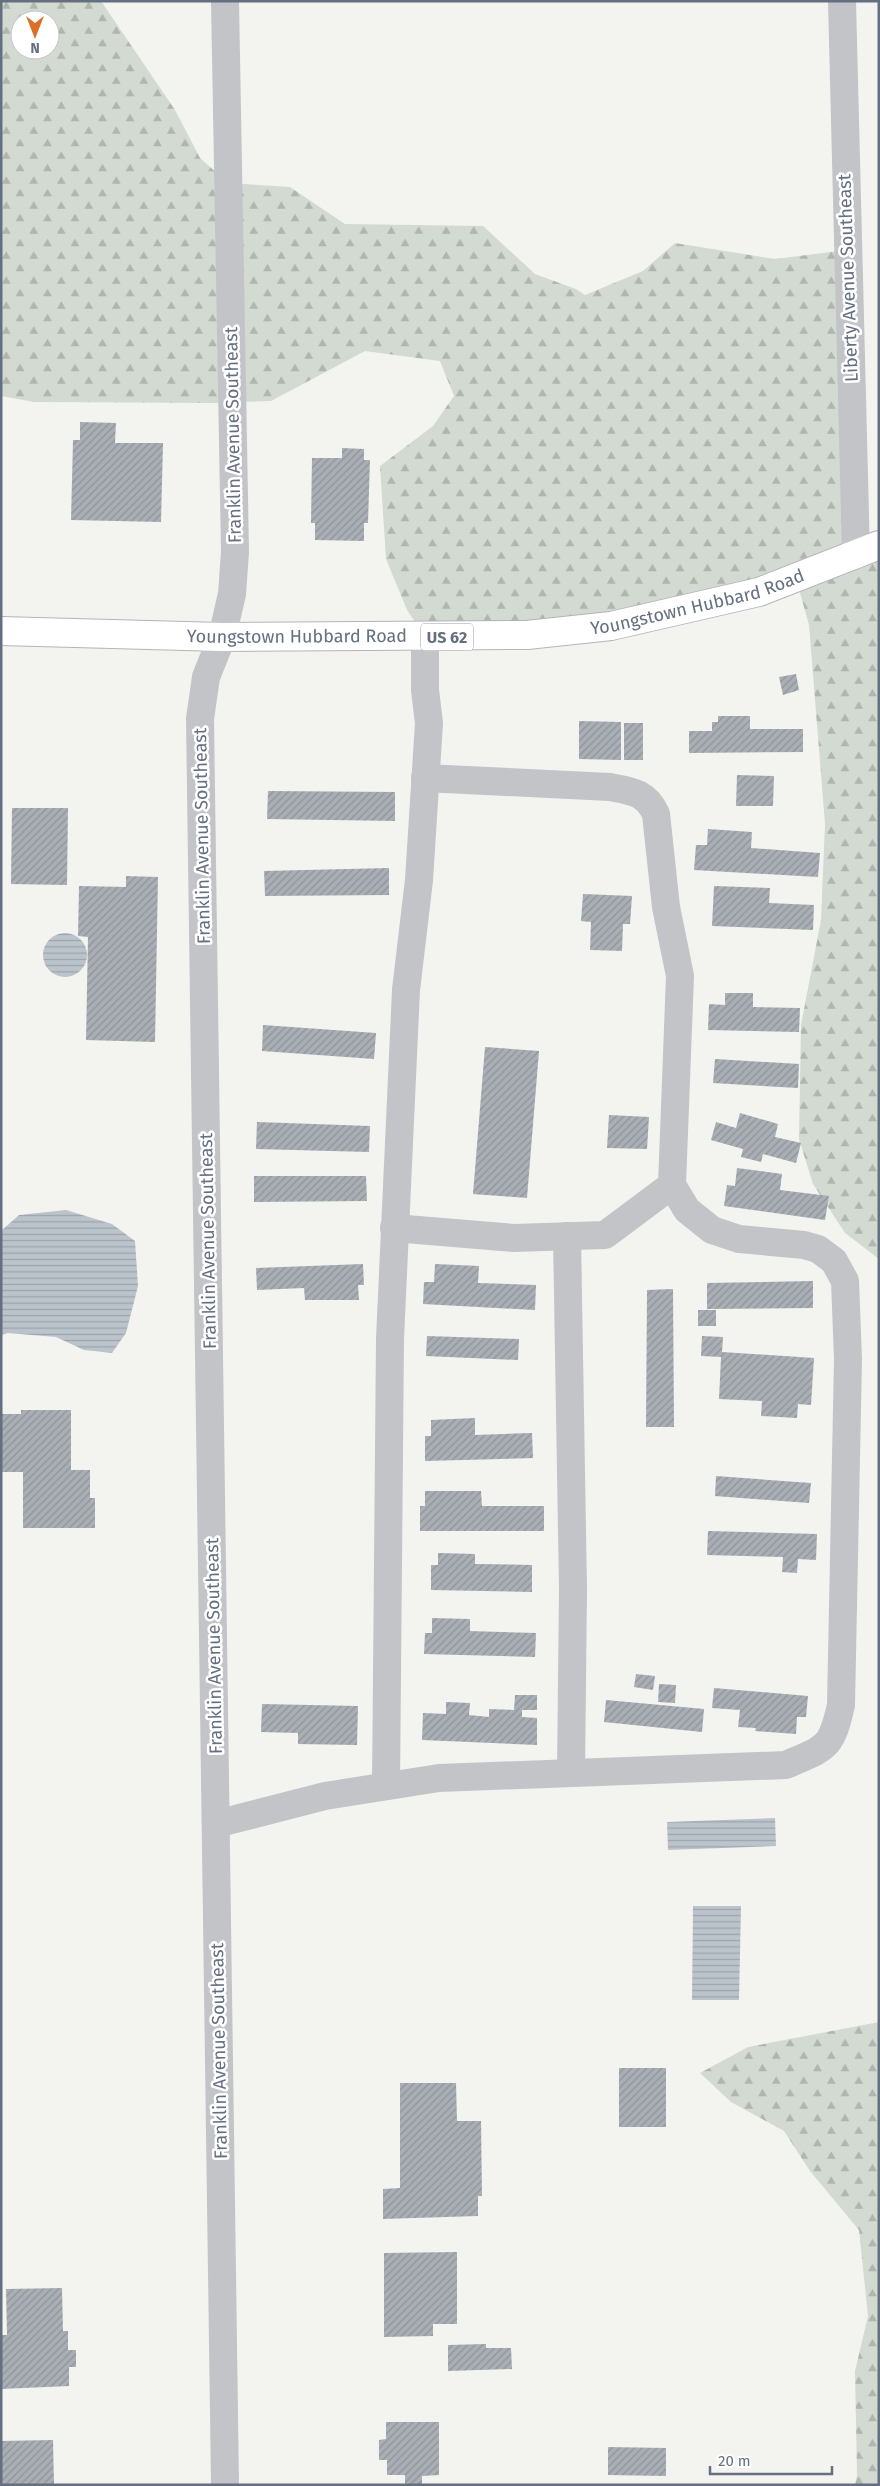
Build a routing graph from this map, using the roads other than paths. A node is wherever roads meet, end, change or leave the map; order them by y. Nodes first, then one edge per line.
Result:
1 (225, 1) edge
2 (842, 1) edge
3 (867, 550) edge
4 (1, 631) edge
5 (222, 636) junction
6 (425, 637) junction
7 (425, 778) junction
8 (672, 1185) junction
9 (394, 1228) junction
10 (567, 1236) junction
11 (571, 1772) junction
12 (386, 1786) junction
13 (216, 1824) junction
14 (225, 2485) edge

1 - 5 street, Franklin Avenue Southeast
2 - 3 street, Liberty Avenue Southeast
3 - 6 main road, Youngstown Hubbard Road / US 62
4 - 5 main road, Youngstown Hubbard Road / US 62
5 - 6 main road, Youngstown Hubbard Road / US 62
5 - 13 street, Franklin Avenue Southeast
6 - 7 street
7 - 8 street
7 - 9 street
8 - 10 street
8 - 11 street
9 - 10 street
9 - 12 street
10 - 11 street
11 - 12 street
12 - 13 street
13 - 14 street, Franklin Avenue Southeast

